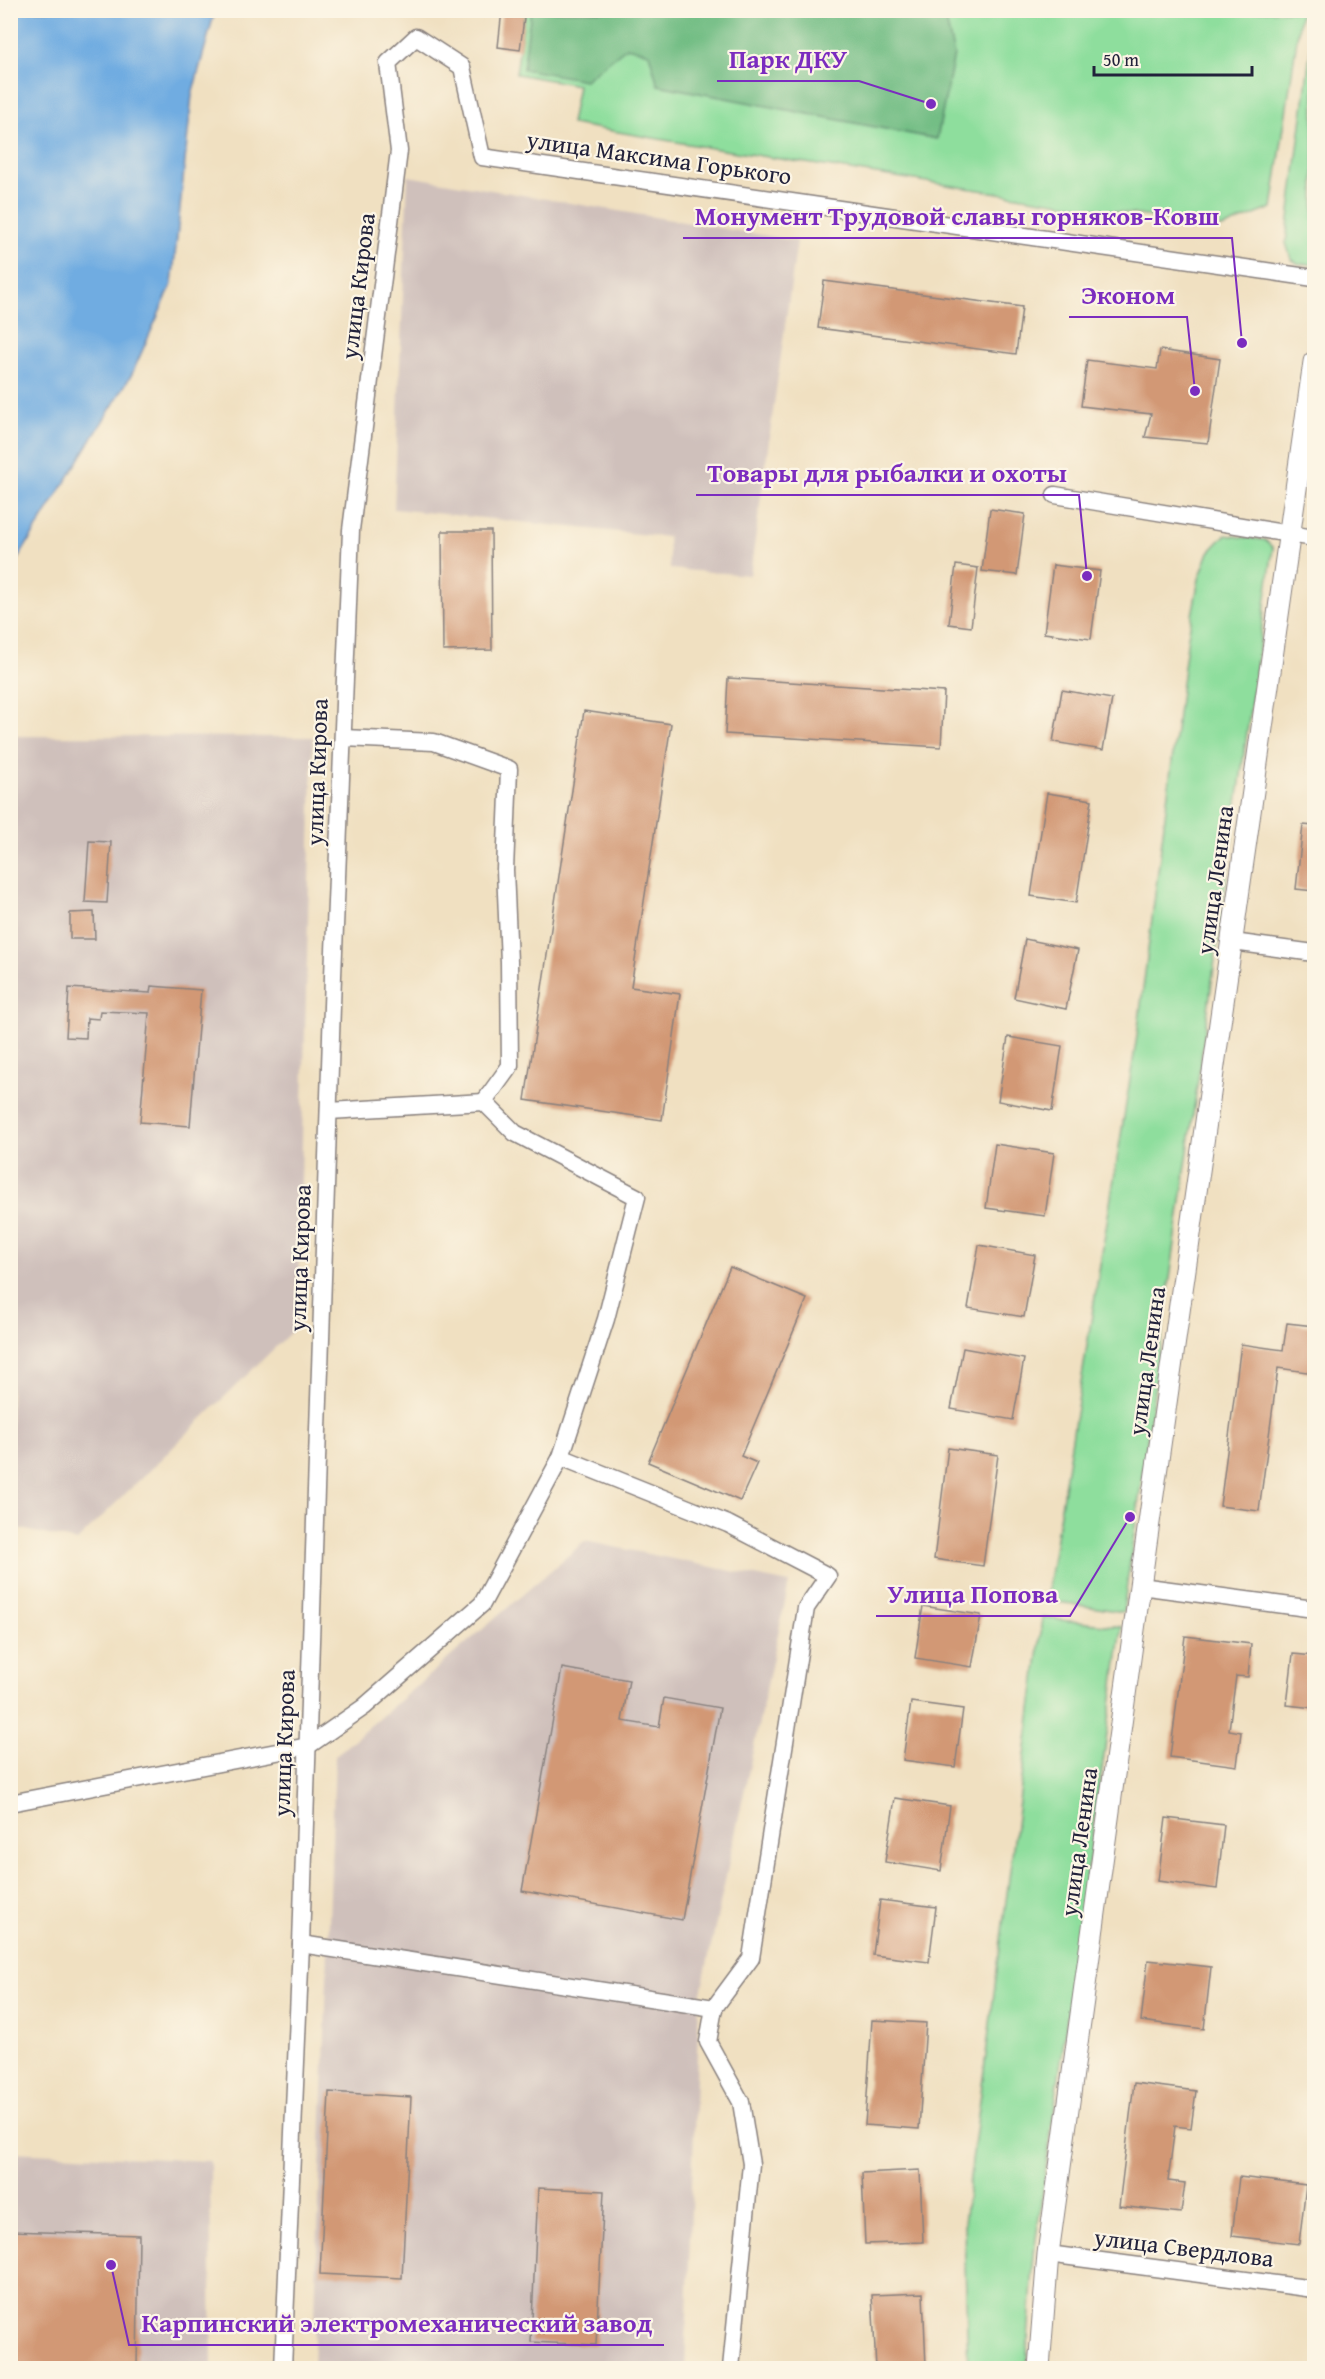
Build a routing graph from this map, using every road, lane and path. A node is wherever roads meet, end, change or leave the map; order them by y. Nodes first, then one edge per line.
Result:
1 (399, 151) joint
2 (1314, 278) edge
3 (1314, 362) edge
4 (1055, 495) dead end
5 (1289, 534) junction
6 (1314, 538) edge
7 (343, 738) junction
8 (1233, 942) junction
9 (1314, 953) edge
10 (484, 1102) junction
11 (328, 1111) junction
12 (561, 1457) junction
13 (1140, 1586) junction
14 (1314, 1609) edge
15 (308, 1746) junction
16 (10, 1803) edge
17 (301, 1944) junction
18 (714, 2008) junction
19 (1048, 2254) junction
20 (1314, 2289) edge
21 (284, 2368) edge
22 (730, 2368) edge
23 (1039, 2368) edge

1 - 2 street, улица Максима Горького
1 - 7 street, улица Кирова
3 - 5 street, улица Ленина
4 - 5 street
5 - 6 street
5 - 8 street, улица Ленина
7 - 10 street
7 - 11 street, улица Кирова
8 - 9 street
8 - 13 street, улица Ленина
10 - 11 street
10 - 12 street
11 - 15 street, улица Кирова
12 - 15 street
12 - 18 street
13 - 14 street
13 - 19 street, улица Ленина
15 - 16 street
15 - 17 street, улица Кирова
17 - 18 street
17 - 21 street, улица Кирова
18 - 22 street
19 - 20 street, улица Свердлова
19 - 23 street, улица Ленина

